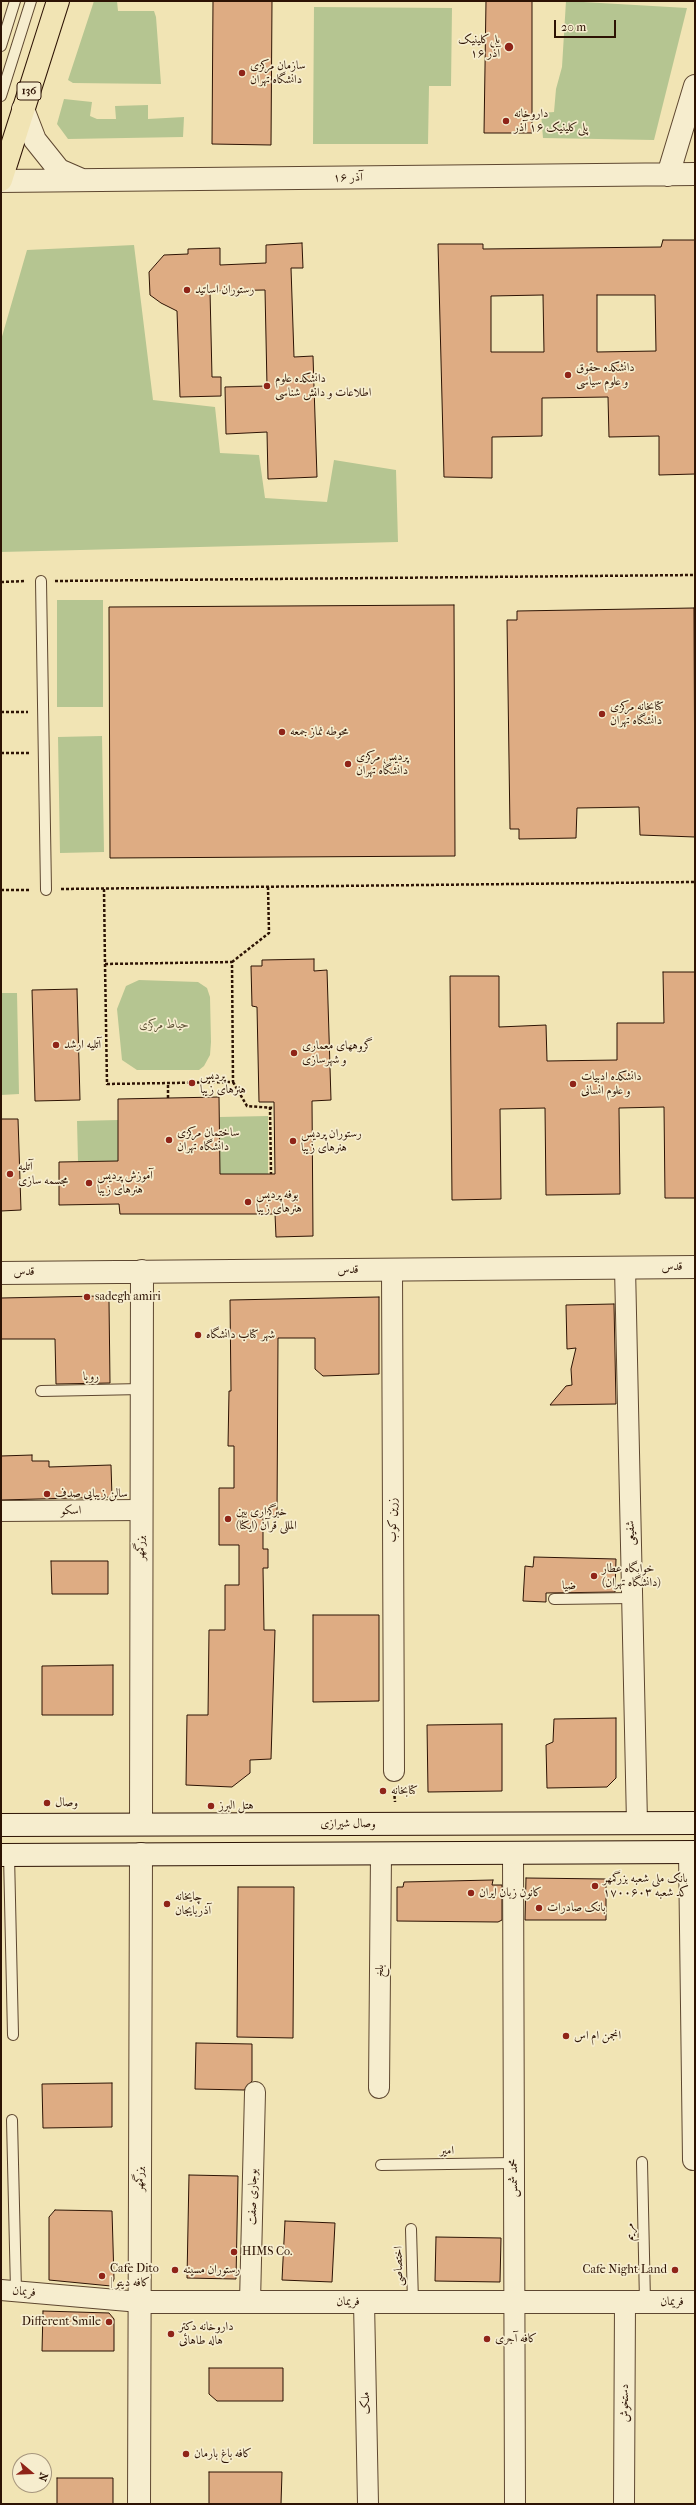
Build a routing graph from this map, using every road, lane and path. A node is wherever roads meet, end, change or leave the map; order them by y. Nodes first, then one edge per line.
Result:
1 (15, 1) edge
2 (31, 1) edge
3 (58, 1) edge
4 (1, 46) edge
5 (695, 86) edge
6 (1, 96) edge
7 (23, 109) junction
8 (695, 174) edge
9 (668, 175) junction
10 (83, 180) junction
11 (1, 181) edge
12 (695, 575) edge
13 (41, 581) junction
14 (1, 582) edge
15 (43, 711) junction
16 (1, 712) edge
17 (44, 752) junction
18 (1, 753) edge
19 (695, 882) edge
20 (268, 887) junction
21 (104, 889) junction
22 (1, 890) edge
23 (46, 890) junction
24 (232, 962) junction
25 (105, 964) junction
26 (233, 1082) junction
27 (168, 1083) junction
28 (168, 1098) dead end
29 (270, 1107) junction
30 (274, 1108) dead end
31 (271, 1174) dead end
32 (625, 1267) junction
33 (695, 1267) edge
34 (392, 1269) junction
35 (142, 1271) junction
36 (1, 1273) edge
37 (142, 1389) junction
38 (41, 1391) dead end
39 (142, 1510) junction
40 (1, 1511) edge
41 (632, 1598) junction
42 (554, 1599) dead end
43 (394, 1771) joint
44 (637, 1823) junction
45 (695, 1823) edge
46 (141, 1824) junction
47 (395, 1824) junction
48 (1, 1825) edge
49 (638, 1852) junction
50 (692, 1852) edge
51 (512, 1853) junction
52 (140, 1854) junction
53 (381, 1854) junction
54 (5, 1855) edge
55 (13, 2035) dead end
56 (379, 2088) dead end
57 (255, 2092) dead end
58 (12, 2120) dead end
59 (693, 2160) dead end
60 (642, 2162) dead end
61 (514, 2163) junction
62 (381, 2165) dead end
63 (411, 2229) dead end
64 (9, 2291) edge
65 (140, 2302) junction
66 (250, 2302) junction
67 (364, 2302) junction
68 (413, 2302) junction
69 (514, 2302) junction
70 (635, 2302) junction
71 (695, 2302) edge
72 (139, 2504) edge
73 (368, 2504) edge
74 (515, 2504) edge
75 (624, 2504) edge

1 - 4 lane
2 - 6 lane
3 - 7 main road, 136
5 - 9 street
7 - 10 street
7 - 11 main road, 136
8 - 9 street, ۱۶ آذر
9 - 10 street, ۱۶ آذر
10 - 11 street, ۱۶ آذر
12 - 13 path
13 - 14 path
13 - 15 lane
15 - 16 path
15 - 17 lane
17 - 18 path
17 - 23 lane
19 - 20 path
20 - 21 path
20 - 24 path
21 - 23 path
21 - 25 path
22 - 23 path
24 - 25 path
24 - 26 path
25 - 27 path
26 - 27 path
26 - 29 path
27 - 28 path
29 - 30 path
29 - 31 path
32 - 33 street, قدس
32 - 34 street, قدس
32 - 41 street, شفیعی
34 - 35 street, قدس
34 - 43 street, زرین کوب
35 - 36 street, قدس
35 - 37 street, بزرگمهر
37 - 38 lane, رویا
37 - 39 street, بزرگمهر
39 - 40 street, اسکو
39 - 46 street, بزرگمهر
41 - 42 lane, ضیا
41 - 44 street, شفیعی
43 - 47 path
44 - 45 street, وصال شیرازی
44 - 47 street, وصال شیرازی
44 - 49 street
46 - 47 street, وصال شیرازی
46 - 48 street, وصال شیرازی
46 - 52 street, بزرگمهر
49 - 50 street
49 - 51 street
50 - 59 street
51 - 53 street
51 - 61 street, محمد شمس
52 - 53 street
52 - 54 street
52 - 65 street, بزرگمهر
53 - 56 street, بلخ
54 - 55 lane
57 - 66 street, بوجاری صفت
58 - 64 lane
60 - 70 lane, مریم
61 - 62 lane, امیر
61 - 69 street, محمد شمس
63 - 68 lane, اختصاصی
64 - 65 street, فریمان
65 - 66 street, فریمان
65 - 72 street, بزرگمهر
66 - 67 street, فریمان
67 - 68 street, فریمان
67 - 73 street, ملک
68 - 69 street, فریمان
69 - 70 street, فریمان
69 - 74 street, محمد شمس
70 - 71 street, فریمان
70 - 75 street, دستخوش

